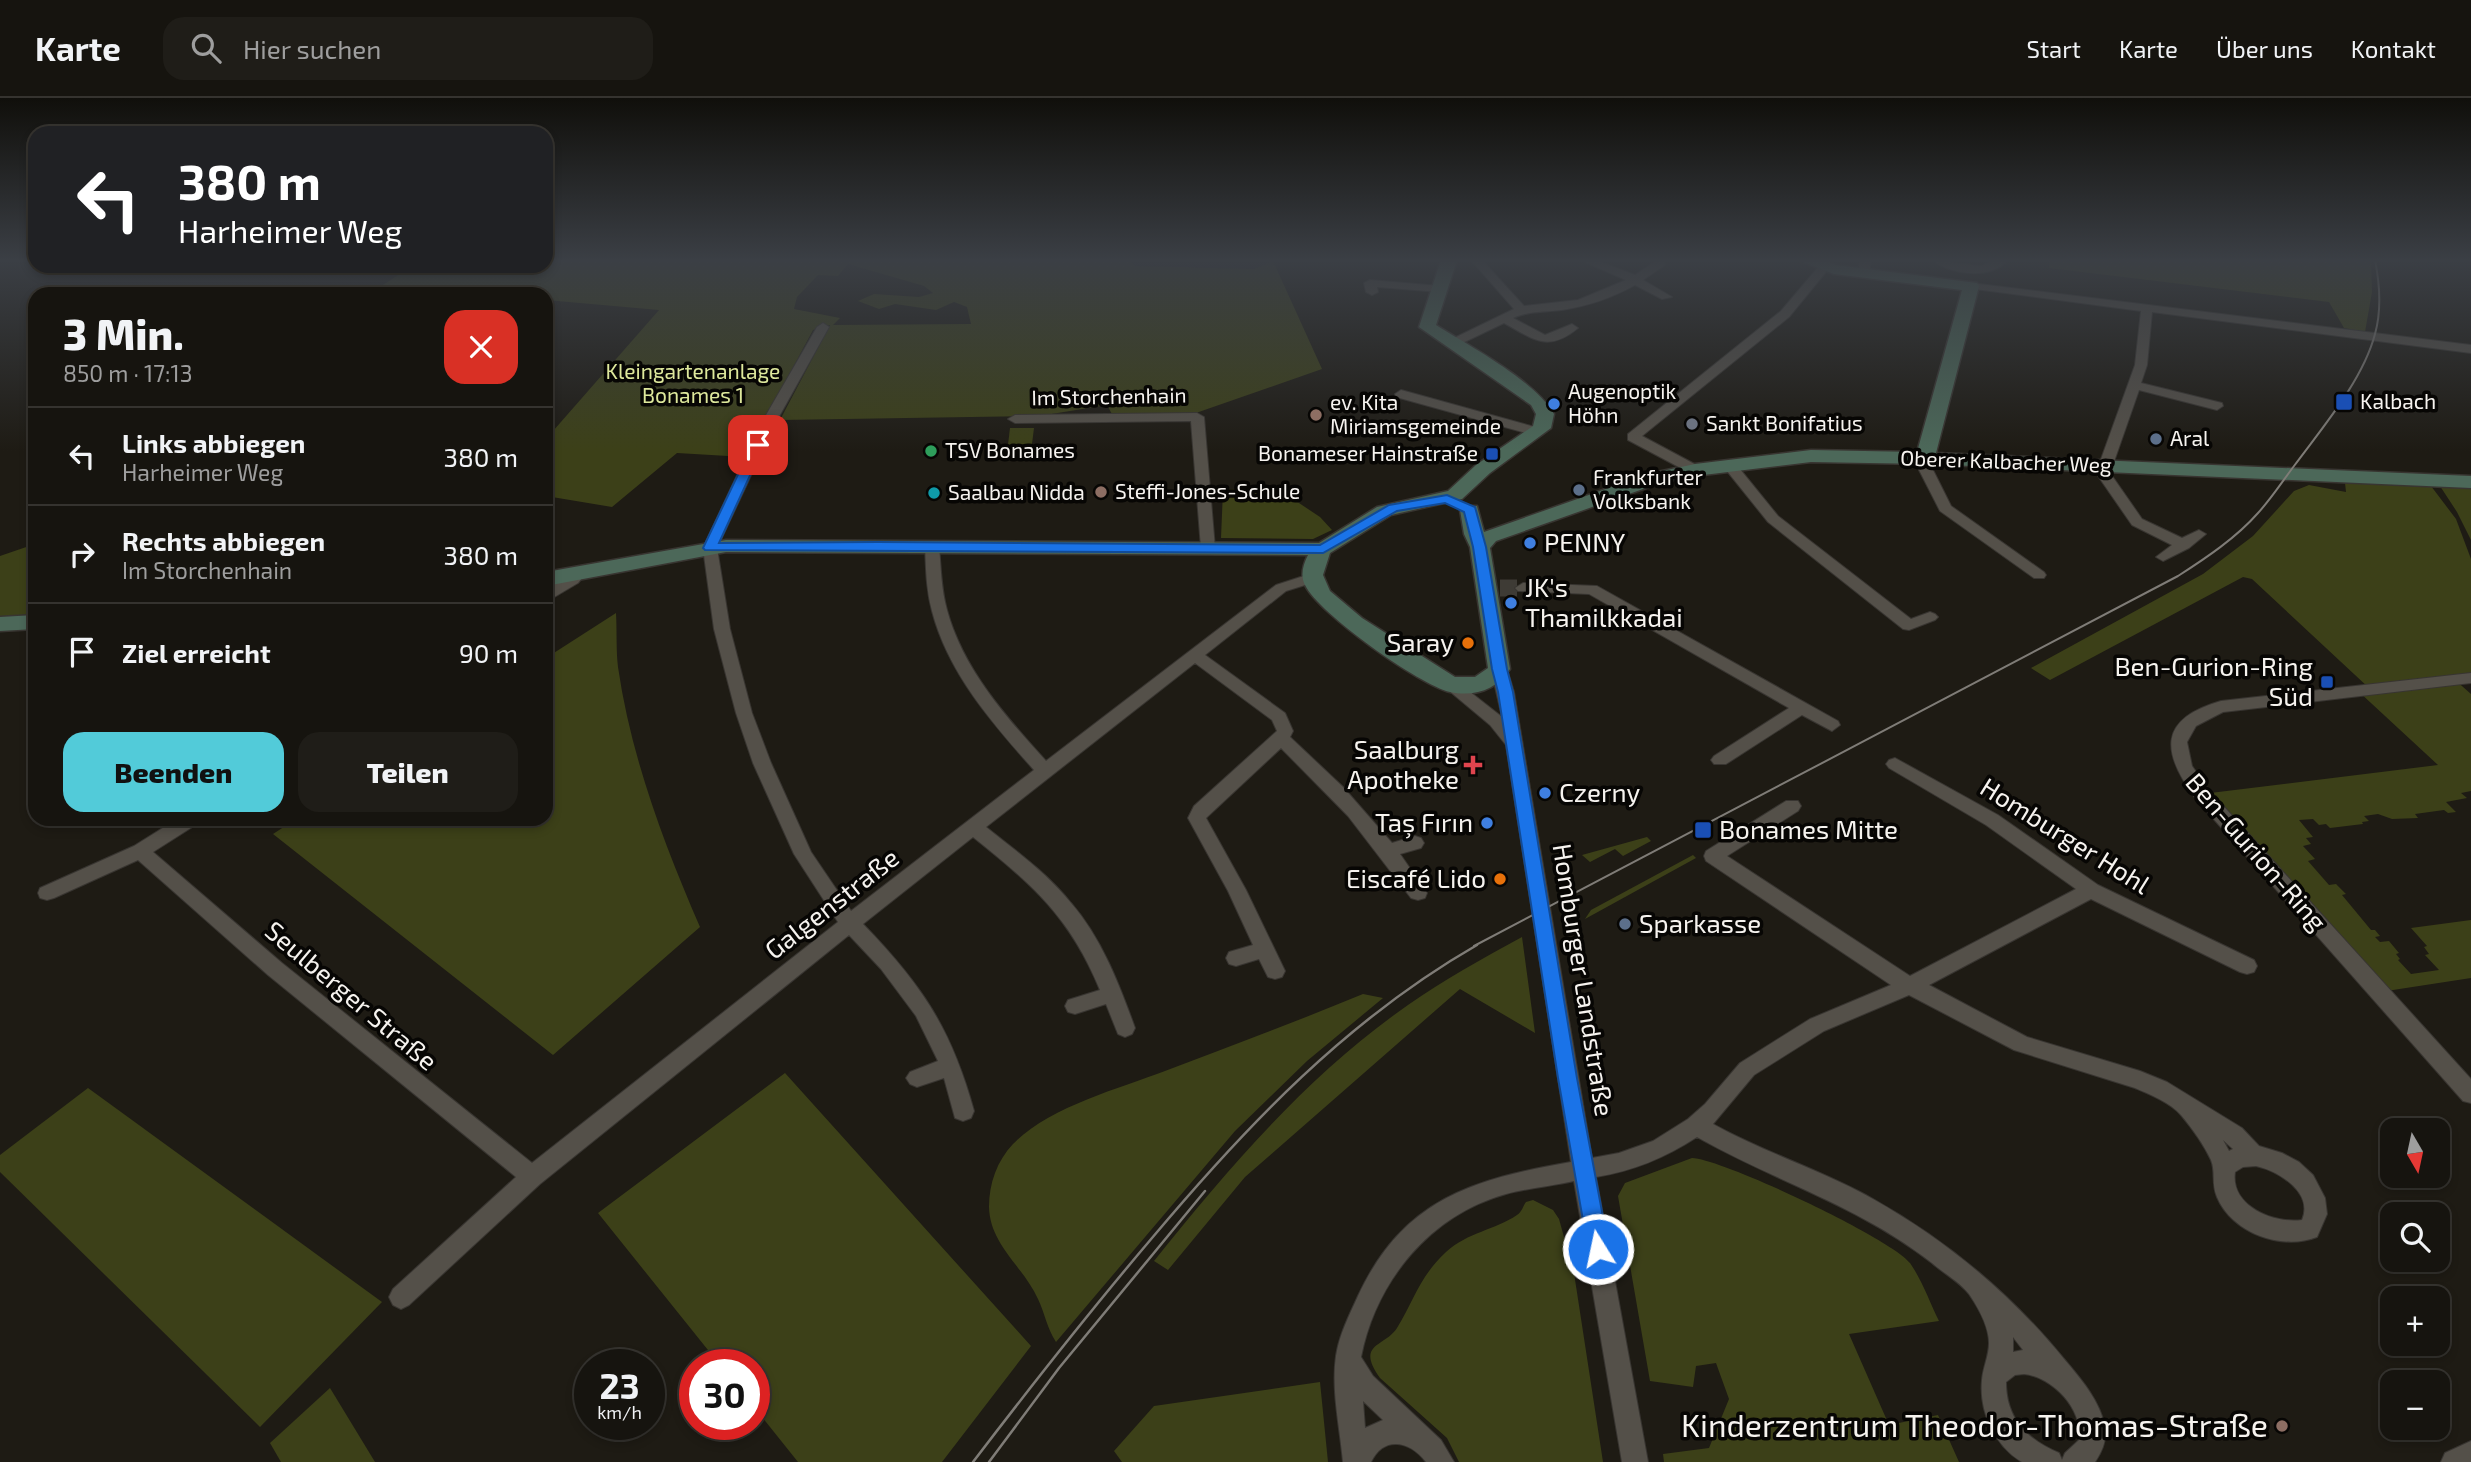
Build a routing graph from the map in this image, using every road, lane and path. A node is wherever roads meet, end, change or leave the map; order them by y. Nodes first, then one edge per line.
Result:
1 (1428, 324) edge
2 (1496, 324) edge
3 (1514, 324) edge
4 (1773, 324) edge
5 (1961, 324) edge
6 (2145, 324) edge
7 (2271, 324) edge
8 (823, 327) dead end
9 (1572, 328) dead end
10 (1452, 344) junction
11 (2471, 349) edge
12 (2134, 384) junction
13 (1401, 394) dead end
14 (2217, 406) dead end
15 (1016, 419) dead end
16 (1537, 432) junction
17 (1925, 458) junction
18 (1730, 466) junction
19 (2103, 466) junction
20 (1695, 470) junction
21 (2471, 482) edge
22 (1447, 499) junction
23 (1470, 510) junction
24 (1547, 513) junction
25 (2199, 534) dead end
26 (2183, 545) junction
27 (932, 546) junction
28 (1480, 547) junction
29 (710, 548) junction
30 (1208, 548) junction
31 (1323, 549) junction
32 (2163, 557) dead end
33 (2047, 561) dead end
34 (580, 572) junction
35 (553, 578) edge
36 (1313, 578) junction
37 (1524, 588) tunnel mouth
38 (553, 593) edge
39 (1930, 617) dead end
40 (28, 622) edge
41 (0, 624) edge
42 (1194, 655) junction
43 (1499, 669) junction
44 (2471, 678) edge
45 (1449, 684) junction
46 (1801, 708) junction
47 (1832, 725) dead end
48 (1281, 738) junction
49 (1513, 744) junction
50 (1720, 760) dead end
51 (1895, 764) dead end
52 (1044, 770) junction
53 (1792, 806) dead end
54 (180, 826) edge
55 (973, 827) junction
56 (1415, 843) dead end
57 (140, 851) junction
58 (1389, 851) junction
59 (2091, 890) junction
60 (1418, 893) dead end
61 (47, 894) dead end
62 (850, 923) junction
63 (1265, 949) junction
64 (1236, 958) dead end
65 (2247, 966) dead end
66 (1275, 971) dead end
67 (1909, 986) junction
68 (1113, 994) junction
69 (1075, 1006) dead end
70 (1125, 1028) dead end
71 (951, 1066) junction
72 (917, 1078) dead end
73 (2471, 1094) edge
74 (2188, 1108) junction
75 (963, 1111) dead end
76 (1696, 1126) junction
77 (2253, 1155) junction
78 (2224, 1167) junction
79 (1585, 1170) junction
80 (531, 1177) junction
81 (1965, 1276) junction
82 (401, 1297) dead end
83 (1348, 1358) junction
84 (1994, 1376) junction
85 (2064, 1378) junction
86 (1418, 1436) junction
87 (2471, 1454) edge
88 (1356, 1462) edge
89 (1441, 1462) edge
90 (1634, 1462) edge
91 (2050, 1462) edge
92 (2074, 1462) edge
93 (2454, 1462) edge

1 - 10 street
2 - 10 street
3 - 9 street
4 - 20 street
5 - 17 street
6 - 12 street
7 - 11 street
8 - 29 street
10 - 16 street
12 - 14 street
12 - 19 street
13 - 16 street
15 - 30 street, Im Storchenhain
16 - 22 street
17 - 18 street, Oberer Kalbacher Weg
17 - 19 street, Oberer Kalbacher Weg
17 - 33 street
18 - 20 street, Oberer Kalbacher Weg
18 - 39 street
19 - 21 street, Oberer Kalbacher Weg
19 - 26 street
20 - 24 street, Oberer Kalbacher Weg
22 - 23 street, Oberer Kalbacher Weg
22 - 31 street
23 - 24 street, Oberer Kalbacher Weg
23 - 28 street, Homburger Landstraße
24 - 28 street, Oberer Kalbacher Weg
25 - 26 street
26 - 32 street
27 - 29 street
27 - 30 street
27 - 52 street
28 - 43 street, Homburger Landstraße
29 - 34 street
29 - 62 street
30 - 31 street
31 - 36 street
34 - 35 street
34 - 38 street
36 - 42 street, Galgenstraße
36 - 45 street
37 - 46 street
40 - 41 street
42 - 48 street
42 - 52 street, Galgenstraße
43 - 45 street
43 - 49 street, Homburger Landstraße
44 - 73 street, Ben-Gurion-Ring
45 - 49 street
46 - 47 street
46 - 50 street
48 - 58 street
48 - 63 street
49 - 79 street, Homburger Landstraße
51 - 59 street, Homburger Hohl
52 - 55 street, Galgenstraße
53 - 67 street
54 - 57 street
55 - 62 street, Galgenstraße
55 - 68 street
56 - 58 street
57 - 61 street
57 - 80 street, Seulberger Straße
58 - 60 street
59 - 65 street, Homburger Hohl
59 - 67 street
62 - 71 street
62 - 80 street, Galgenstraße
63 - 64 street
63 - 66 street
67 - 74 street
67 - 76 street
68 - 69 street
68 - 70 street
71 - 72 street
71 - 75 street
74 - 77 street
74 - 78 street
76 - 79 street
76 - 81 street
77 - 78 street
77 - 78 street
79 - 83 street
79 - 90 street, Homburger Landstraße
80 - 82 street, Galgenstraße
81 - 84 street
81 - 85 street
83 - 86 street
83 - 88 street
84 - 85 street
84 - 91 street
85 - 92 street
86 - 88 street
86 - 89 street
87 - 93 street

